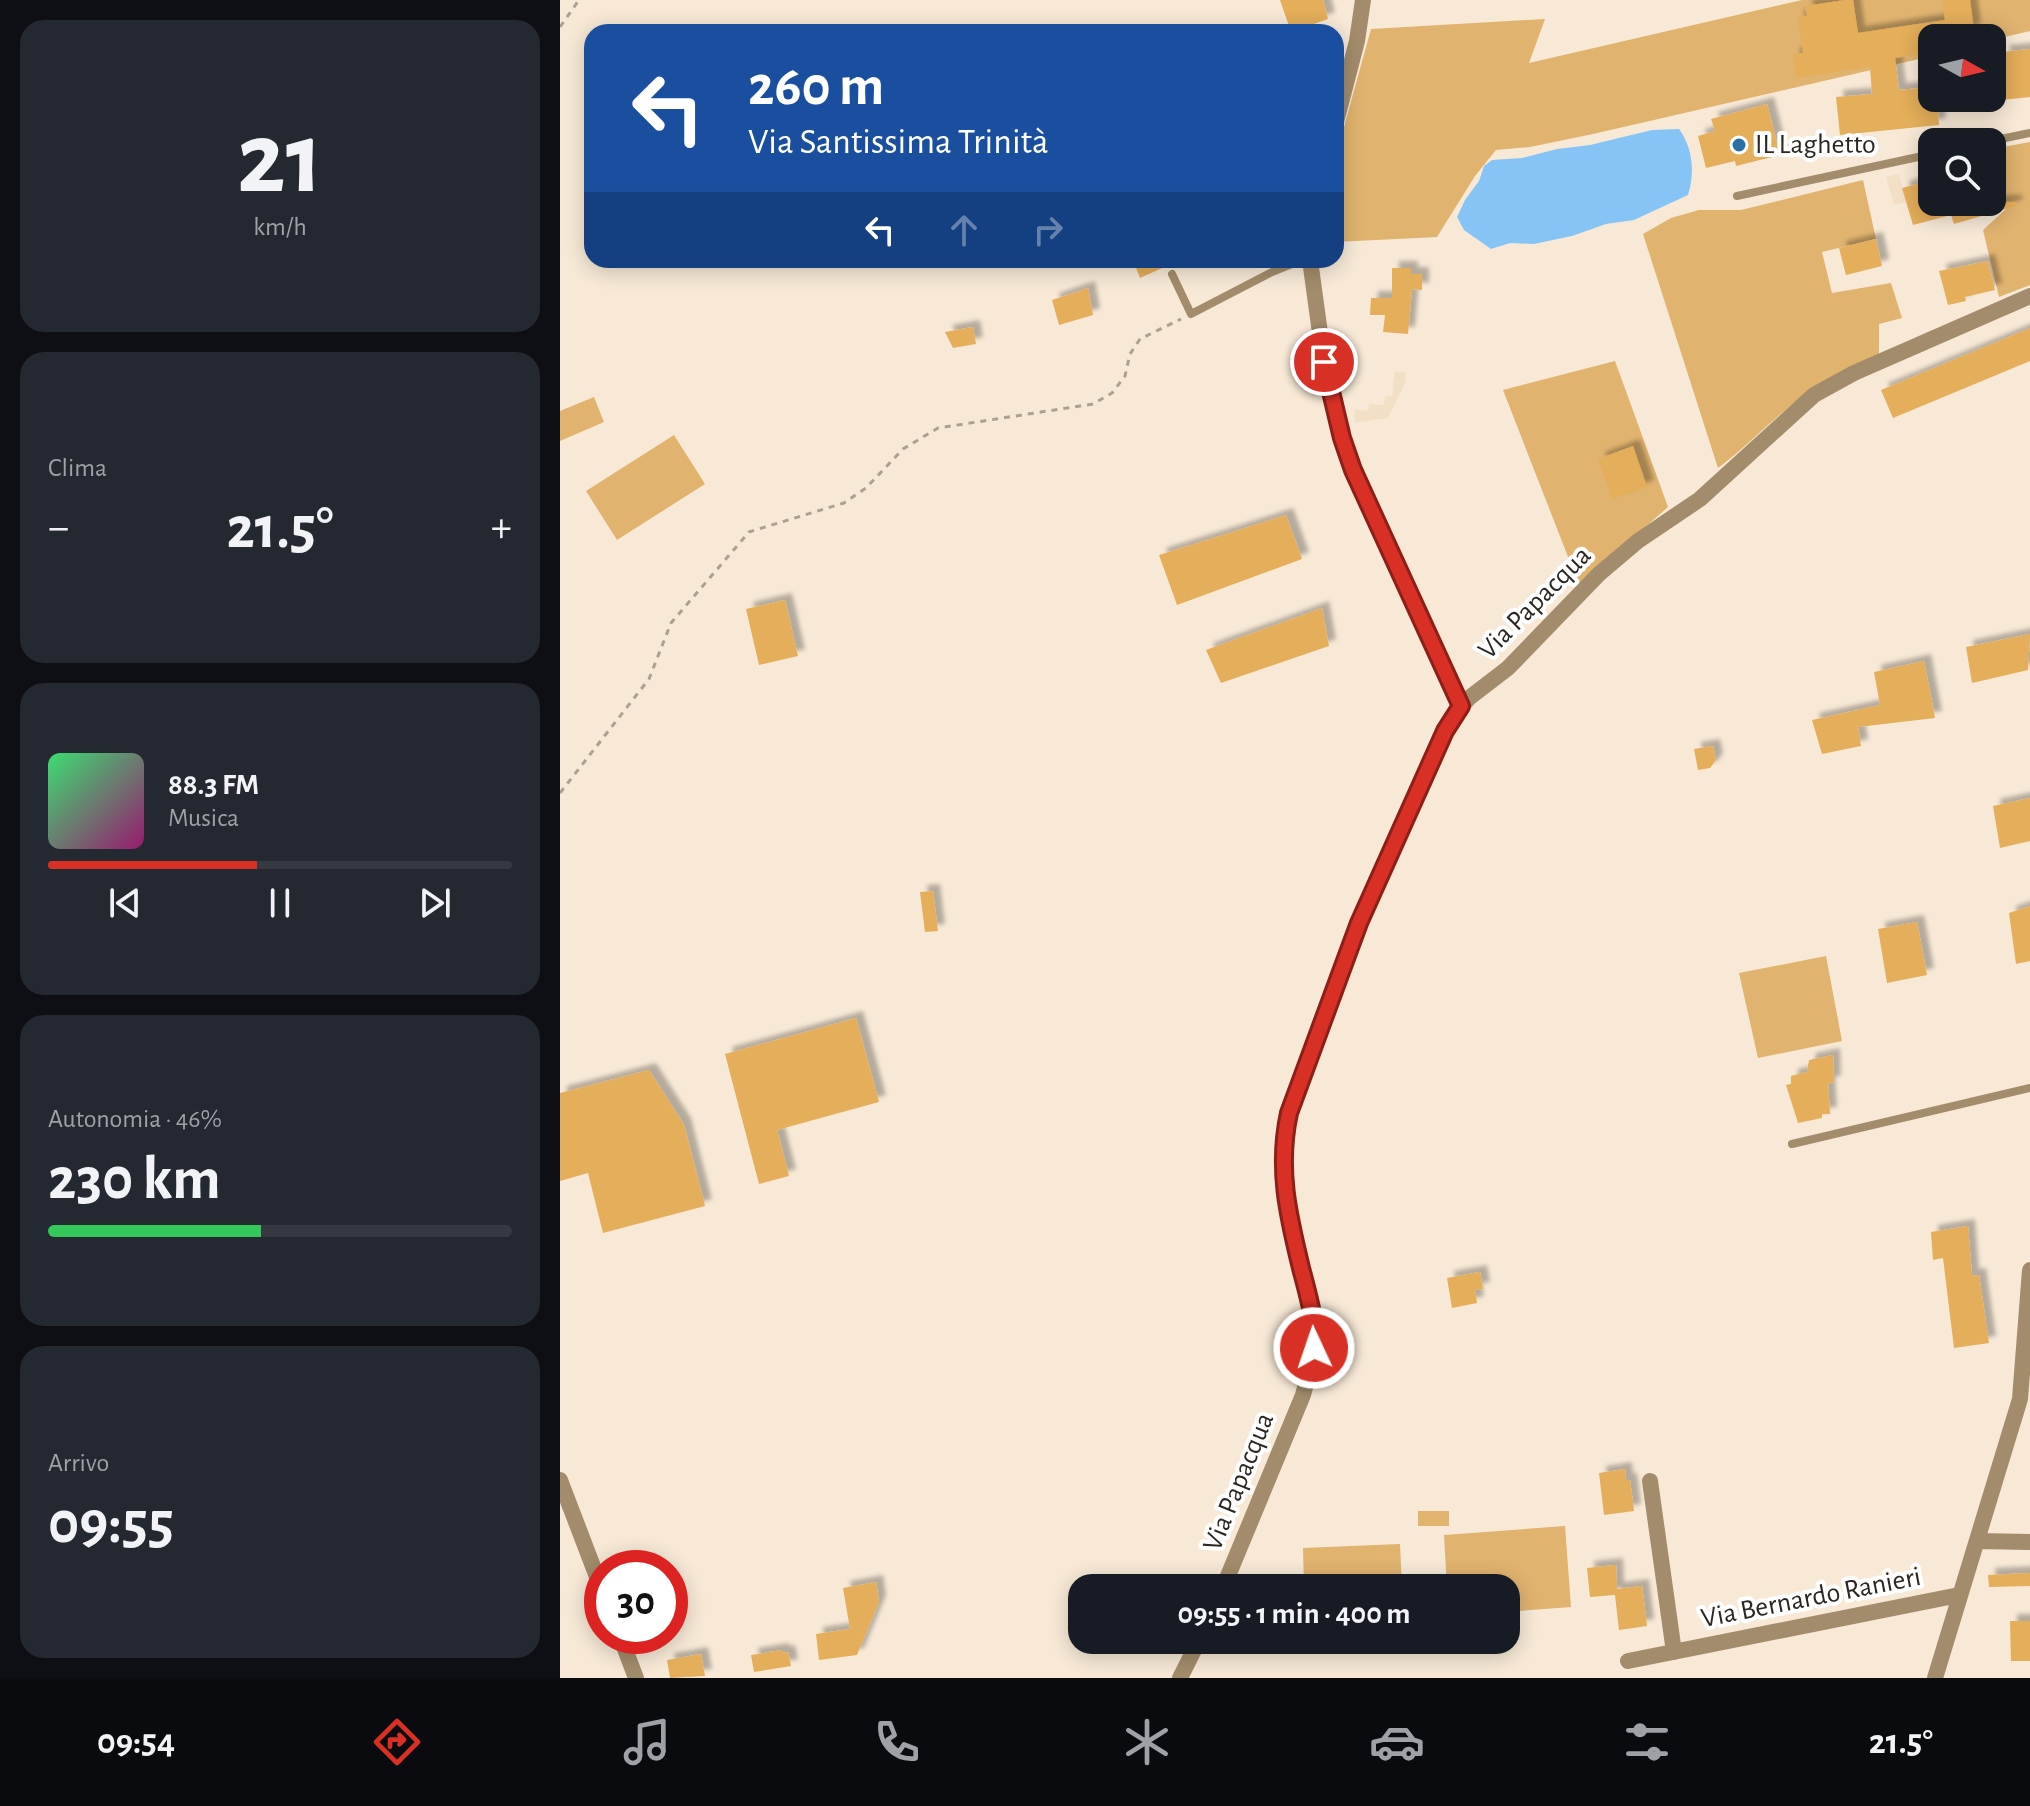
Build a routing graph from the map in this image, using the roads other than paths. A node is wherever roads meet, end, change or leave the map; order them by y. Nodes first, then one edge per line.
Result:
1 (1363, 0) edge
2 (1344, 91) edge
3 (2030, 133) edge
4 (2006, 138) edge
5 (1918, 157) edge
6 (1737, 196) dead end
7 (1282, 268) edge
8 (1311, 268) edge
9 (1172, 274) dead end
10 (2030, 296) edge
11 (1461, 706) junction
12 (2030, 1088) edge
13 (1792, 1144) dead end
14 (2030, 1270) edge
15 (560, 1480) edge
16 (1650, 1481) dead end
17 (1977, 1541) junction
18 (2030, 1542) edge
19 (587, 1550) edge
20 (1229, 1574) edge
21 (1959, 1595) junction
22 (1674, 1652) junction
23 (627, 1654) edge
24 (1192, 1654) edge
25 (1628, 1661) dead end
26 (636, 1678) edge
27 (1180, 1678) edge
28 (1935, 1678) edge

1 - 2 street
3 - 4 lane
5 - 6 lane
7 - 9 lane
8 - 11 street
10 - 11 street, Via Papacqua
11 - 20 street, Via Papacqua
12 - 13 lane
14 - 17 street
15 - 19 street
16 - 22 street, Via Bernardo Ranieri
17 - 18 street
17 - 21 street
21 - 22 street, Via Bernardo Ranieri
21 - 28 street
22 - 25 street, Via Bernardo Ranieri
23 - 26 street
24 - 27 street

